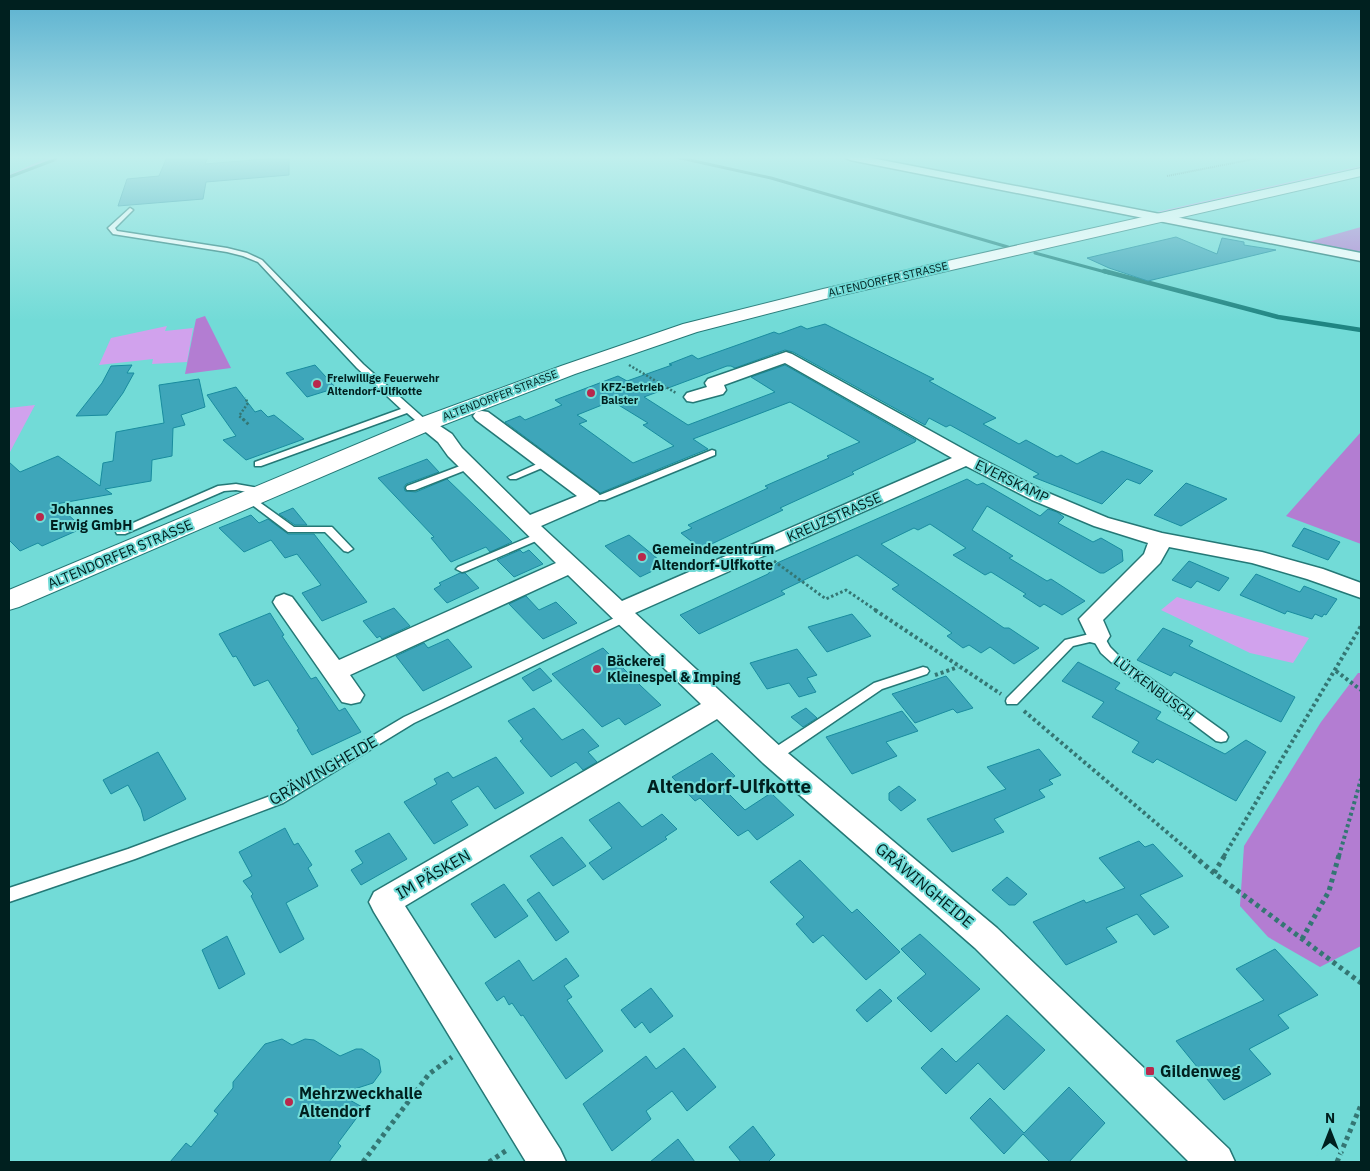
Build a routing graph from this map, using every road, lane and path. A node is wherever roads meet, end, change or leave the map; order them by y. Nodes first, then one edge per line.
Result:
1 (128, 212) edge
2 (1128, 212) edge
3 (1188, 212) edge
4 (1160, 218) junction
5 (1361, 257) edge
6 (612, 354) junction
7 (693, 397) joint
8 (245, 398) dead end
9 (482, 416) dead end
10 (416, 417) junction
11 (249, 425) dead end
12 (712, 452) dead end
13 (967, 459) junction
14 (546, 463) junction
15 (258, 464) dead end
16 (468, 466) junction
17 (513, 477) dead end
18 (411, 488) dead end
19 (258, 496) junction
20 (591, 497) junction
21 (533, 530) junction
22 (121, 532) dead end
23 (1159, 539) junction
24 (348, 549) dead end
25 (759, 550) junction
26 (570, 566) junction
27 (462, 569) dead end
28 (1361, 591) edge
29 (9, 601) edge
30 (284, 602) dead end
31 (622, 614) junction
32 (1361, 626) edge
33 (1098, 636) junction
34 (958, 667) junction
35 (923, 671) joint
36 (1336, 671) junction
37 (335, 672) junction
38 (1361, 690) edge
39 (351, 695) dead end
40 (1012, 701) junction
41 (720, 705) junction
42 (1221, 737) dead end
43 (773, 756) junction
44 (1361, 779) edge
45 (1214, 873) junction
46 (9, 895) edge
47 (1302, 939) junction
48 (1361, 983) edge
49 (473, 1042) junction
50 (1361, 1106) edge
51 (363, 1162) edge
52 (547, 1162) edge
53 (1216, 1162) edge
54 (1337, 1162) edge

1 - 10 lane
2 - 4 street
3 - 4 street, ALTENDORFER STRASSE
4 - 5 street
4 - 6 street, ALTENDORFER STRASSE
6 - 7 path
6 - 10 street, ALTENDORFER STRASSE
7 - 13 street, EVERSKAMP
8 - 11 path
9 - 14 street
10 - 15 lane
10 - 16 street, GRÄWINGHEIDE
10 - 19 street, ALTENDORFER STRASSE
12 - 20 lane
13 - 23 street, EVERSKAMP
13 - 25 street, KREUZSTRASSE
14 - 17 lane
14 - 20 street
16 - 18 lane
16 - 21 street, GRÄWINGHEIDE
19 - 22 lane
19 - 24 lane
19 - 29 street, ALTENDORFER STRASSE
20 - 21 street
21 - 26 street, GRÄWINGHEIDE
21 - 27 lane
23 - 28 street, EVERSKAMP
23 - 33 street, LÜTKENBUSCH
25 - 31 street, KREUZSTRASSE
25 - 34 path
26 - 31 street, GRÄWINGHEIDE
26 - 37 street
30 - 37 street
31 - 41 street, GRÄWINGHEIDE
31 - 46 lane, GRÄWINGHEIDE
32 - 36 path
33 - 40 lane
33 - 42 lane, LÜTKENBUSCH
34 - 35 path
34 - 40 path
35 - 43 lane
36 - 38 path
36 - 45 path
37 - 39 street
40 - 45 path
41 - 43 street, GRÄWINGHEIDE
41 - 49 street, IM PÄSKEN
43 - 53 street, GRÄWINGHEIDE
44 - 47 path
45 - 47 path
47 - 48 path
49 - 51 path
49 - 52 street, IM PÄSKEN
50 - 54 path

